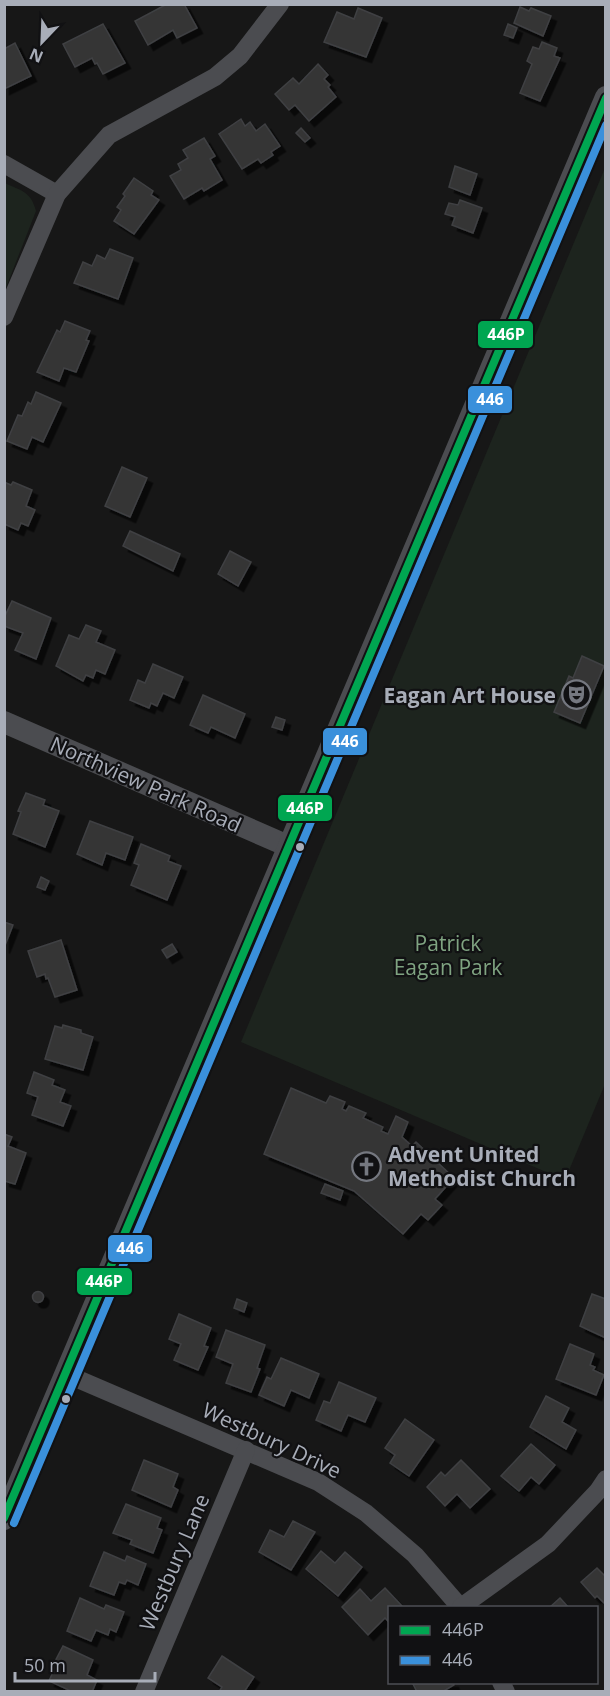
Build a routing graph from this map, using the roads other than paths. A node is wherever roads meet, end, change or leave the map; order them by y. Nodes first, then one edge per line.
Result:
1 (280, 4) edge
2 (606, 97) edge
3 (4, 164) edge
4 (57, 194) junction
5 (4, 317) edge
6 (4, 722) edge
7 (288, 846) junction
8 (66, 1374) junction
9 (246, 1450) junction
10 (606, 1479) edge
11 (4, 1520) edge
12 (460, 1606) edge
13 (462, 1606) edge
14 (144, 1692) edge

1 - 4 street
2 - 7 street
3 - 4 street
4 - 5 street
6 - 7 street, Northview Park Road
7 - 8 street
8 - 9 street, Westbury Drive
8 - 11 street
9 - 12 street, Westbury Drive
9 - 14 street, Westbury Lane
10 - 13 street

